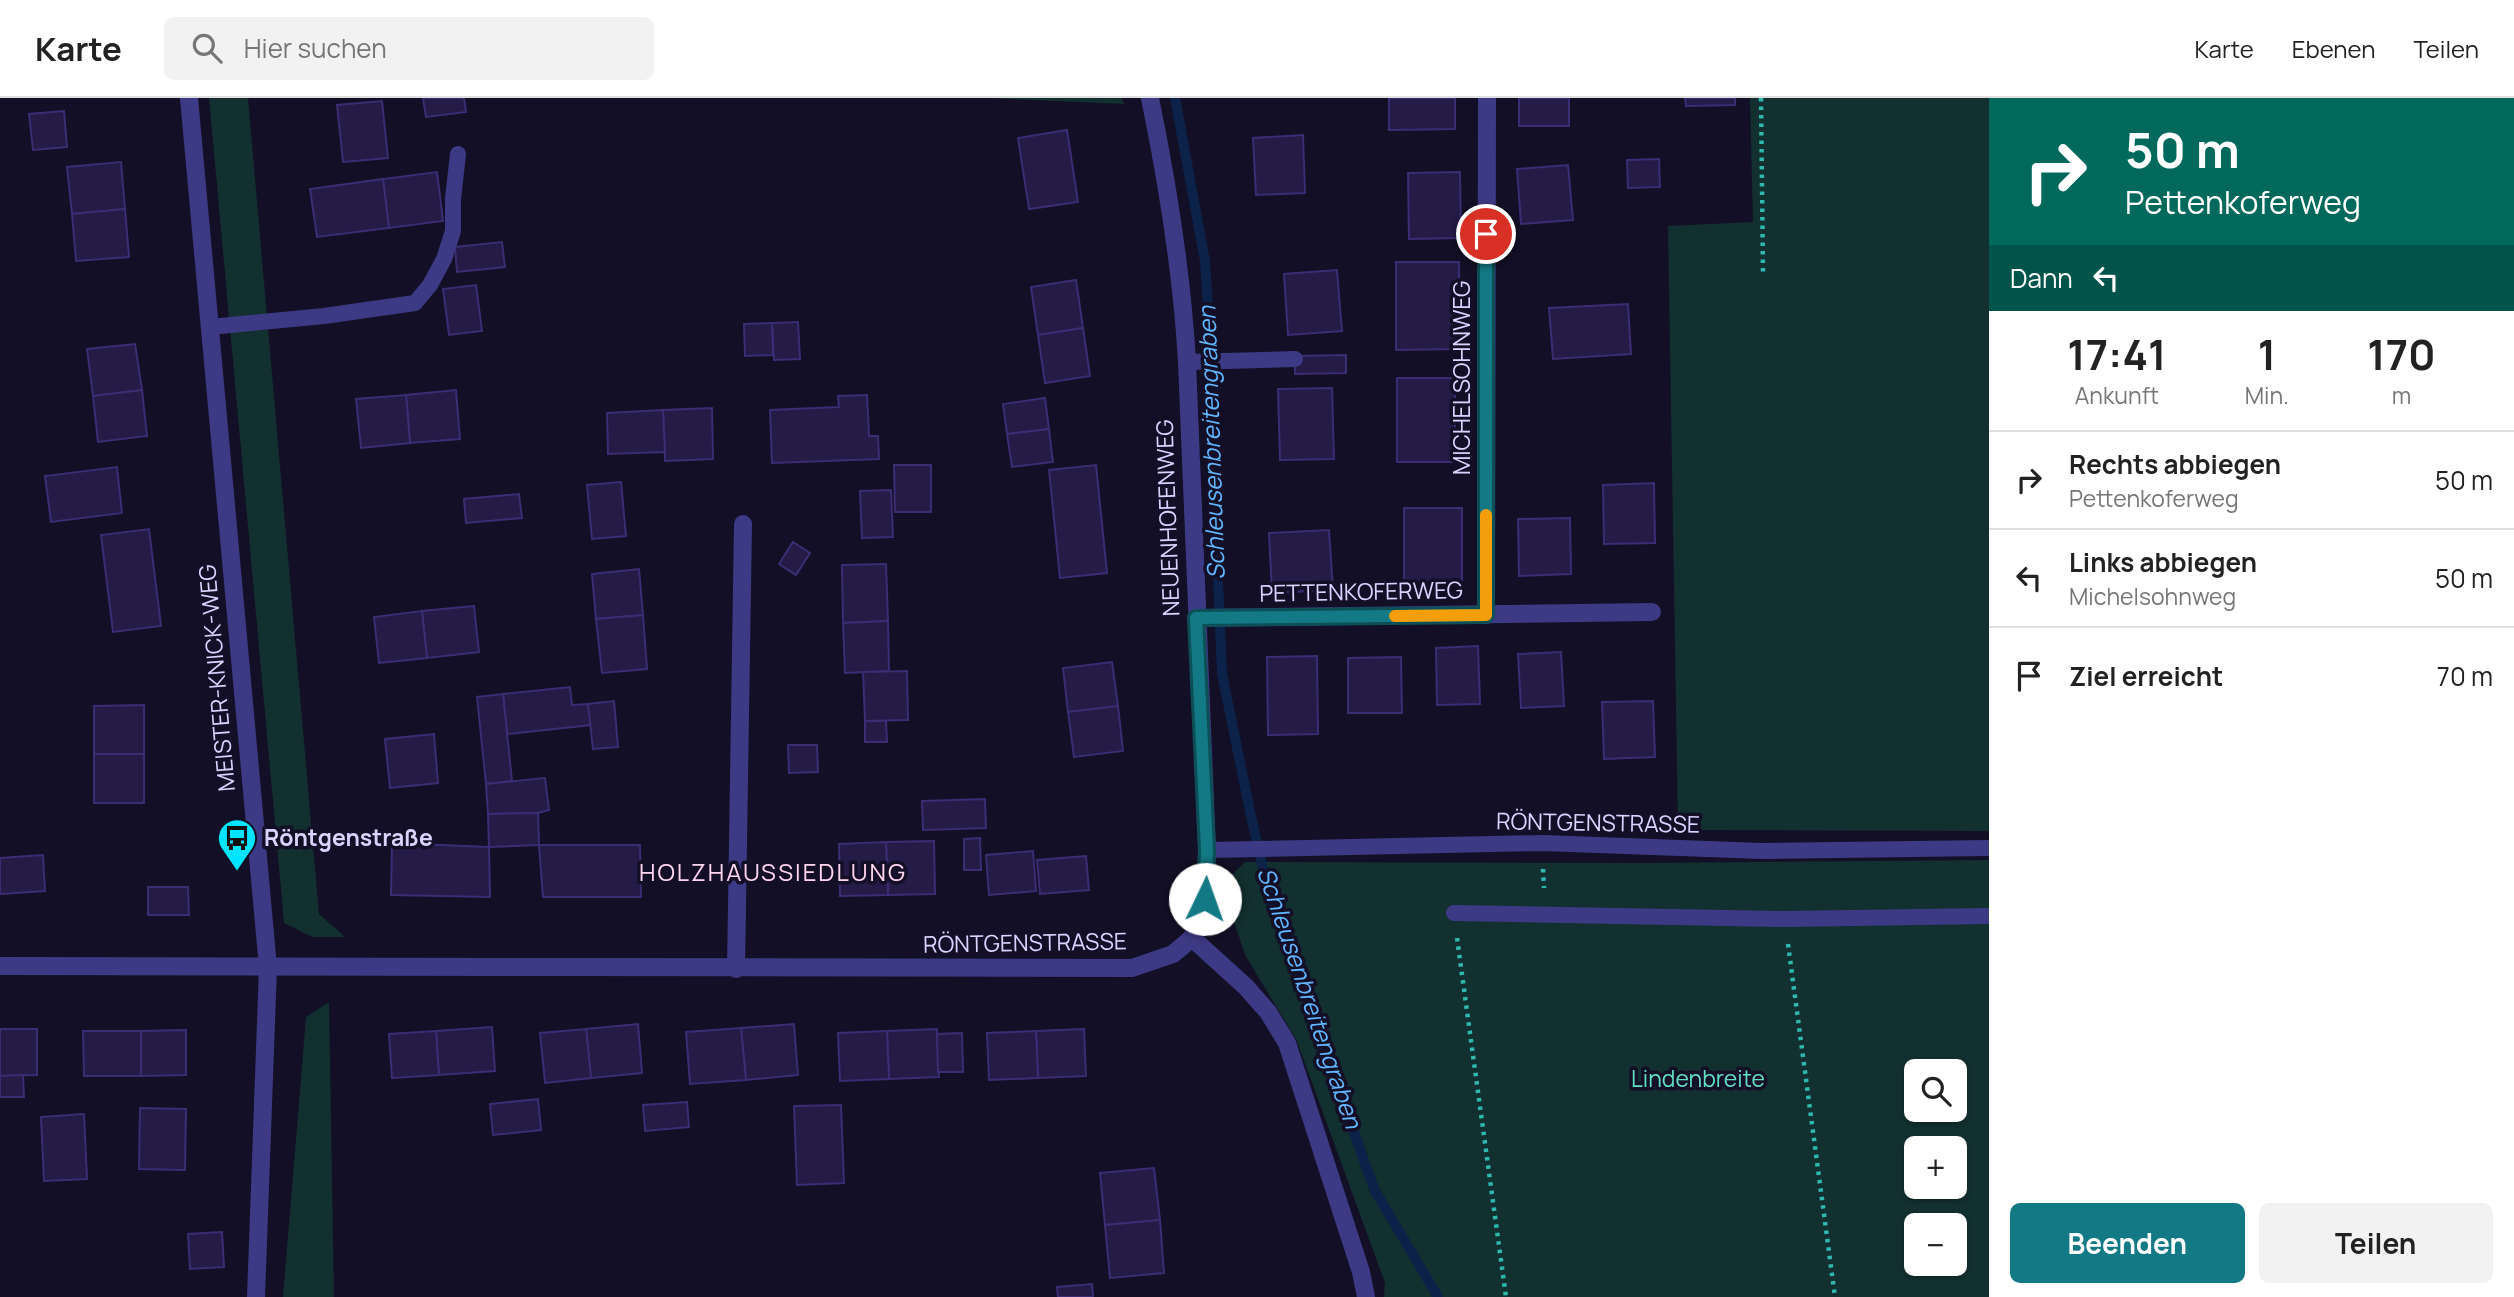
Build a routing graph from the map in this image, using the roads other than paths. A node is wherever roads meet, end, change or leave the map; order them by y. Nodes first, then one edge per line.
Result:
1 (189, 98) edge
2 (1150, 98) edge
3 (1487, 98) edge
4 (458, 154) dead end
5 (210, 327) junction
6 (1295, 359) dead end
7 (1193, 362) junction
8 (743, 524) dead end
9 (1652, 612) dead end
10 (1486, 615) junction
11 (1209, 618) junction
12 (1989, 848) edge
13 (1207, 850) junction
14 (1454, 913) road end
15 (1989, 916) edge
16 (1192, 938) junction
17 (0, 966) edge
18 (268, 967) junction
19 (736, 969) junction
20 (256, 1297) edge
21 (1366, 1297) edge

1 - 5 street, MEISTER-KNICK-WEG
2 - 7 street, NEUENHOFENWEG
3 - 10 street, MICHELSOHNWEG
4 - 5 lane
5 - 18 street, MEISTER-KNICK-WEG
6 - 7 lane
7 - 11 street, NEUENHOFENWEG
8 - 19 street
9 - 10 street, PETTENKOFERWEG
10 - 11 street, PETTENKOFERWEG
11 - 13 street, NEUENHOFENWEG
12 - 13 lane, RÖNTGENSTRASSE
13 - 16 street, NEUENHOFENWEG
14 - 15 lane
16 - 19 street, RÖNTGENSTRASSE
16 - 21 street
17 - 18 street, RÖNTGENSTRASSE
18 - 19 street, RÖNTGENSTRASSE
18 - 20 street, MEISTER-KNICK-WEG

